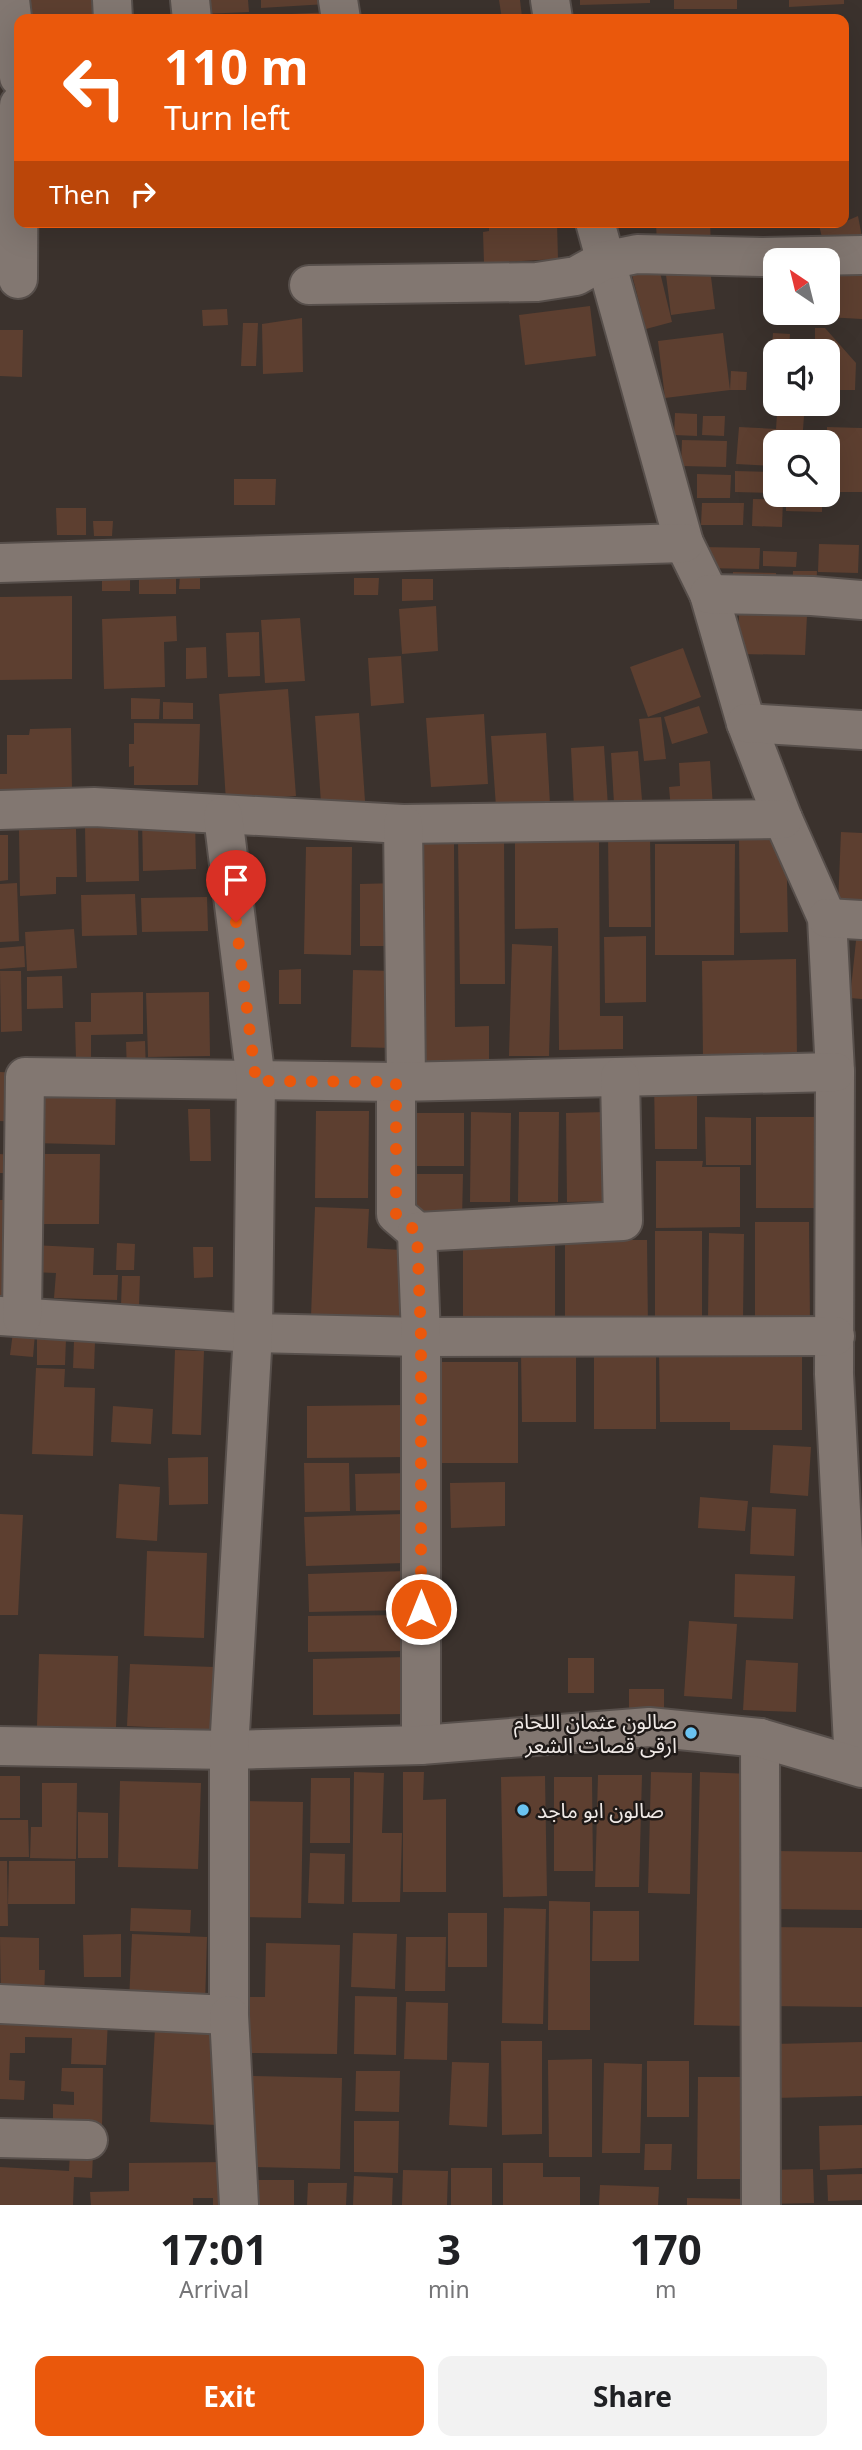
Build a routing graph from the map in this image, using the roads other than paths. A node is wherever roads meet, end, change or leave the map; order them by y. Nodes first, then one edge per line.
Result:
1 (10, 0) edge
2 (14, 34) edge
3 (18, 228) edge
4 (596, 228) edge
5 (862, 255) edge
6 (604, 261) junction
7 (18, 279) dead end
8 (309, 285) dead end
9 (684, 543) junction
10 (0, 563) edge
11 (709, 594) junction
12 (862, 600) edge
13 (747, 723) junction
14 (862, 730) edge
15 (0, 810) edge
16 (223, 816) junction
17 (783, 819) junction
18 (403, 824) junction
19 (845, 919) edge
20 (835, 1072) junction
21 (620, 1077) junction
22 (256, 1081) junction
23 (401, 1081) junction
24 (849, 1116) edge
25 (417, 1232) junction
26 (11, 1316) edge
27 (253, 1333) junction
28 (835, 1336) junction
29 (421, 1337) junction
30 (848, 1374) edge
31 (760, 1738) junction
32 (0, 1745) edge
33 (421, 1745) junction
34 (229, 1750) junction
35 (858, 1766) edge
36 (0, 2004) edge
37 (229, 2015) junction
38 (0, 2138) edge
39 (88, 2140) dead end
40 (239, 2205) edge
41 (761, 2205) edge

1 - 2 street
3 - 7 street
4 - 6 street
5 - 6 street
6 - 8 street
6 - 9 street
9 - 10 street
9 - 11 street
11 - 12 street
11 - 13 street
13 - 14 street
13 - 17 street
15 - 16 street
16 - 18 street
16 - 22 street
17 - 18 street
17 - 19 street
18 - 23 street
19 - 20 street
20 - 21 street
20 - 24 street
21 - 23 street
21 - 25 street
22 - 23 street
22 - 26 street
22 - 27 street
23 - 25 street
24 - 28 street
25 - 29 street
26 - 27 street
27 - 29 street
27 - 34 street
28 - 29 street
28 - 30 street
29 - 33 street
30 - 35 street
31 - 33 street
31 - 35 street
31 - 41 street
32 - 34 street
33 - 34 street
34 - 37 street
36 - 37 street
37 - 40 street
38 - 39 street

